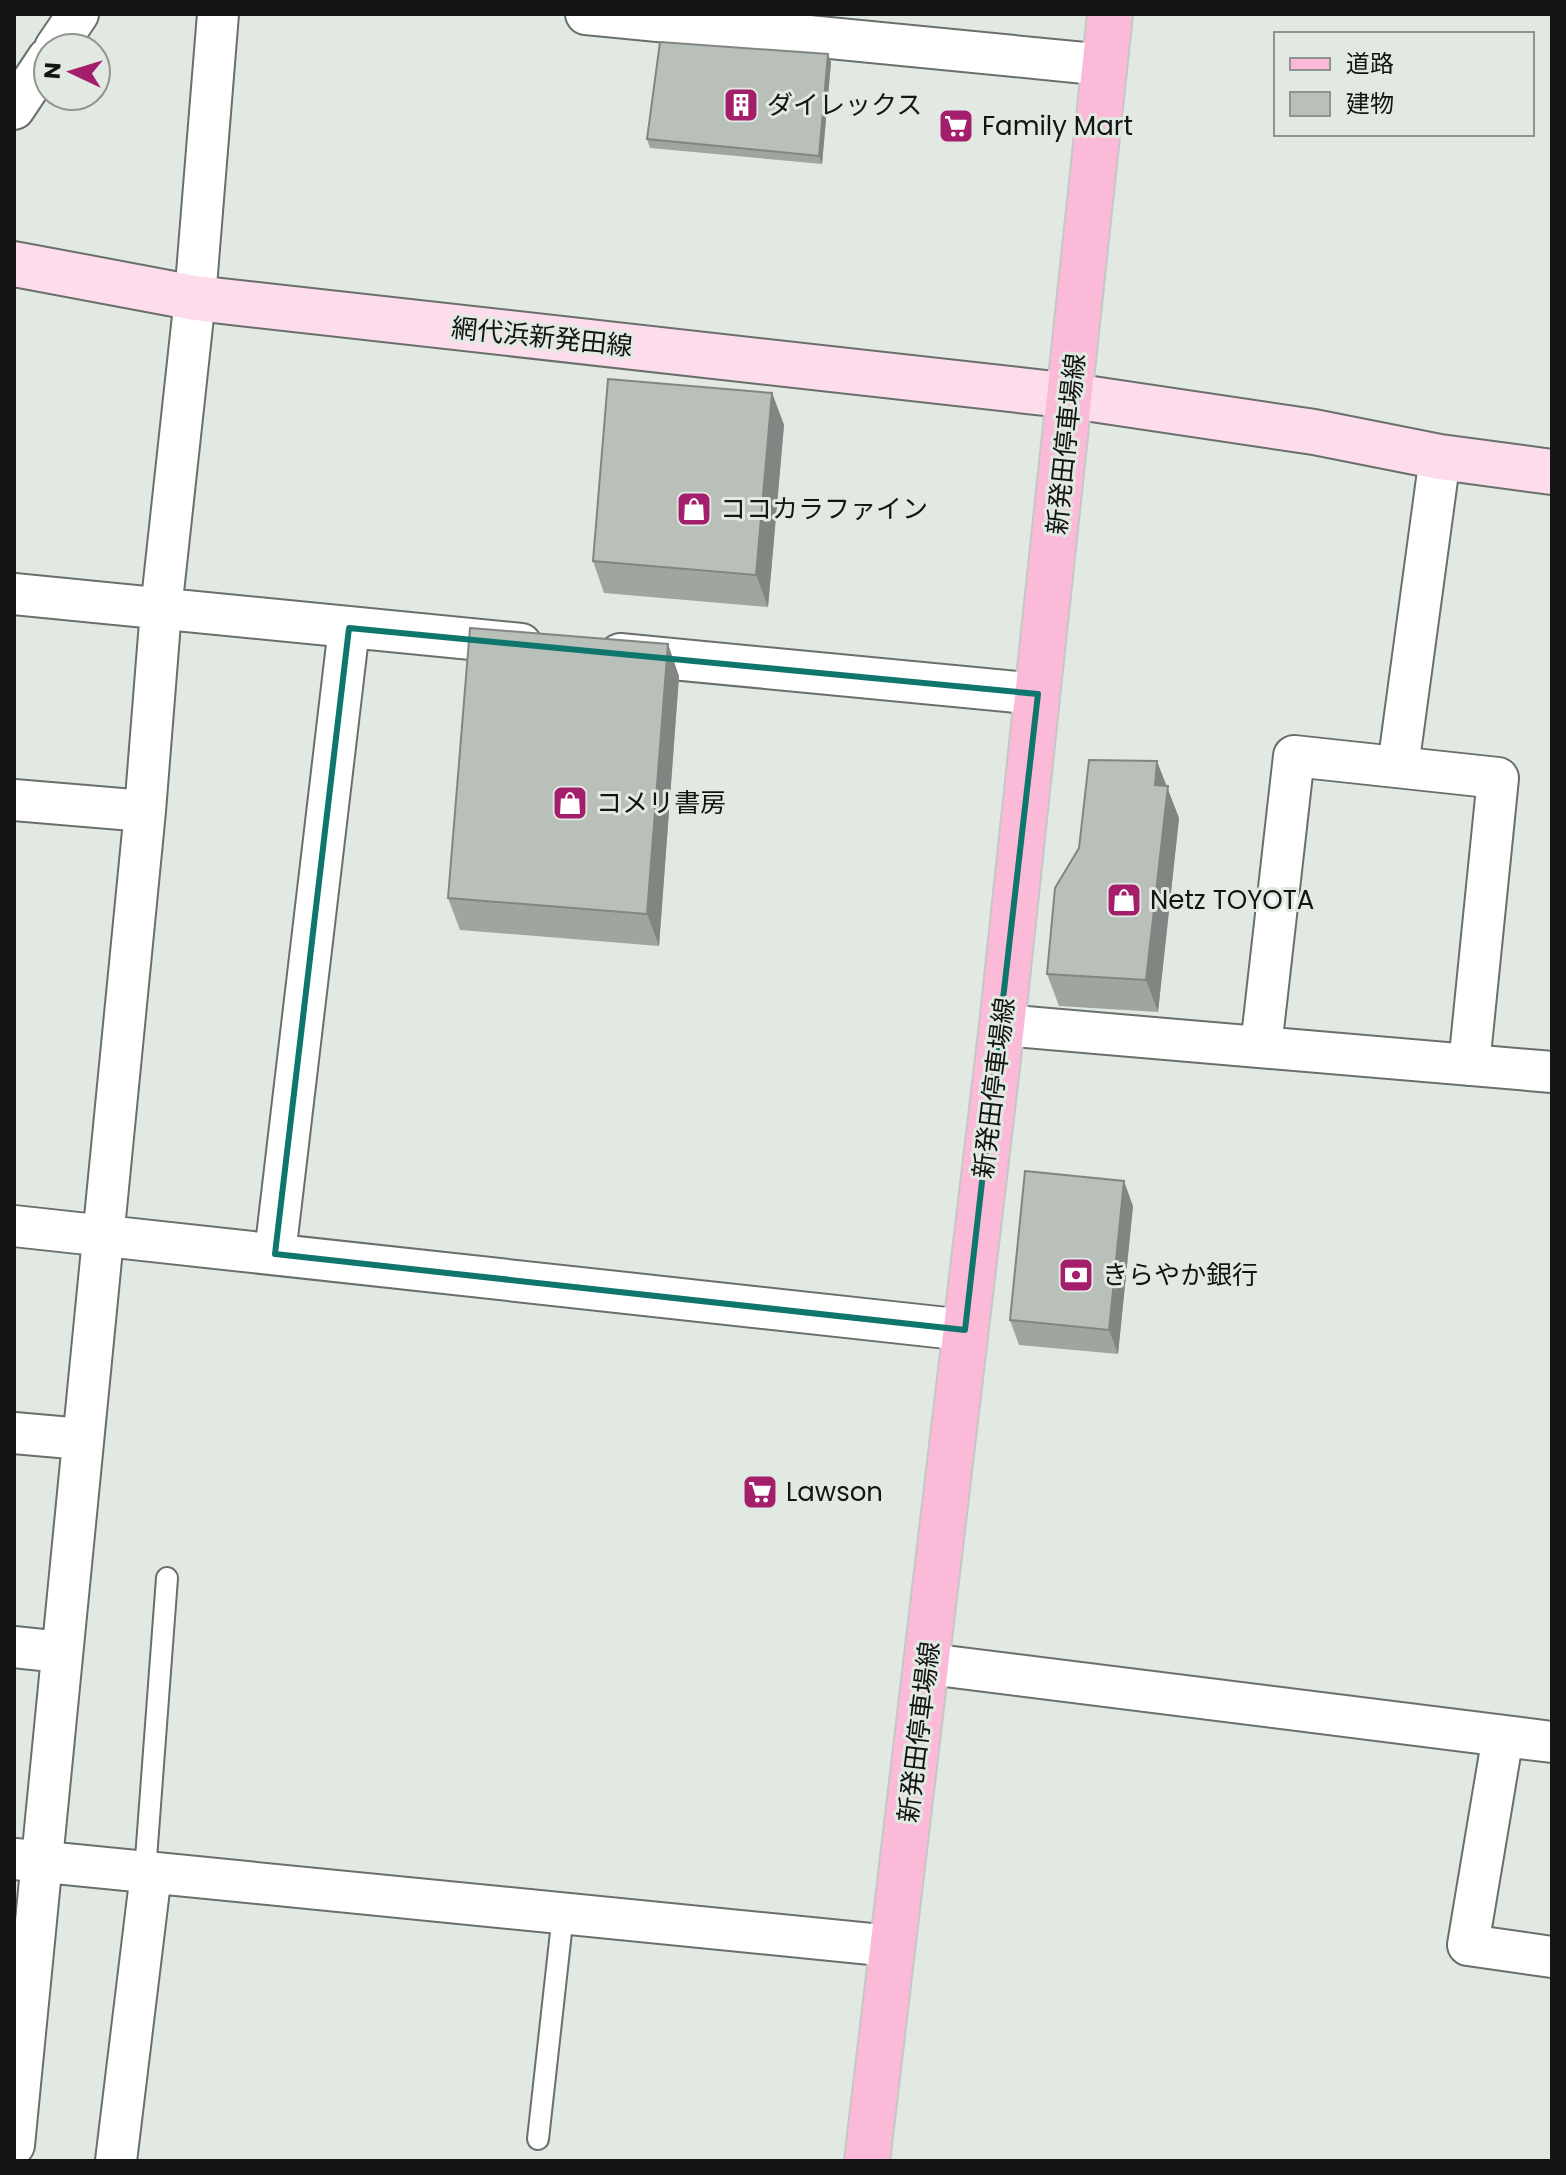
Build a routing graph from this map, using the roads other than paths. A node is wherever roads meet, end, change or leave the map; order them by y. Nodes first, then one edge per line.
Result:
1 (78, 14) edge
2 (218, 14) edge
3 (586, 14) edge
4 (1110, 14) edge
5 (66, 32) edge
6 (1105, 65) junction
7 (32, 82) edge
8 (14, 109) edge
9 (14, 264) edge
10 (195, 298) junction
11 (1072, 396) junction
12 (1440, 457) junction
13 (1552, 472) edge
14 (14, 594) edge
15 (161, 610) junction
16 (349, 628) junction
17 (1038, 694) junction
18 (1398, 767) junction
19 (14, 800) edge
20 (145, 811) junction
21 (1002, 1025) junction
22 (1261, 1047) junction
23 (1469, 1065) junction
24 (1552, 1072) edge
25 (14, 1226) edge
26 (103, 1234) junction
27 (275, 1254) junction
28 (965, 1330) junction
29 (14, 1433) edge
30 (82, 1439) junction
31 (167, 1578) dead end
32 (14, 1647) edge
33 (61, 1652) junction
34 (929, 1664) junction
35 (1503, 1736) junction
36 (1552, 1742) edge
37 (27, 1861) edge
38 (148, 1873) junction
39 (563, 1914) junction
40 (891, 1946) junction
41 (1552, 1957) edge
42 (17, 2068) edge
43 (538, 2139) dead end
44 (14, 2145) edge
45 (116, 2161) edge
46 (867, 2161) edge

1 - 5 street
2 - 10 street
3 - 6 street
4 - 6 main road, 新発田停車場線
6 - 11 main road, 新発田停車場線
7 - 8 street
9 - 10 main road, 網代浜新発田線
10 - 11 main road, 網代浜新発田線
10 - 15 street
11 - 12 main road, 網代浜新発田線
11 - 17 main road, 新発田停車場線
12 - 13 main road, 網代浜新発田線
12 - 18 street
14 - 15 street
15 - 16 street
15 - 20 street
16 - 17 street
16 - 27 street
17 - 21 main road, 新発田停車場線
18 - 22 street
18 - 23 street
19 - 20 street
20 - 26 street
21 - 22 street
21 - 28 main road, 新発田停車場線
22 - 23 street
23 - 24 street
25 - 26 street
26 - 27 street
26 - 30 street
27 - 28 street
28 - 34 main road, 新発田停車場線
29 - 30 street
30 - 33 street
31 - 38 lane
32 - 33 street
33 - 37 street
34 - 35 street
34 - 40 main road, 新発田停車場線
35 - 36 street
35 - 41 street
37 - 38 street
37 - 42 street
38 - 39 street
38 - 45 street
39 - 40 street
39 - 43 lane
40 - 46 main road, 新発田停車場線
42 - 44 street

